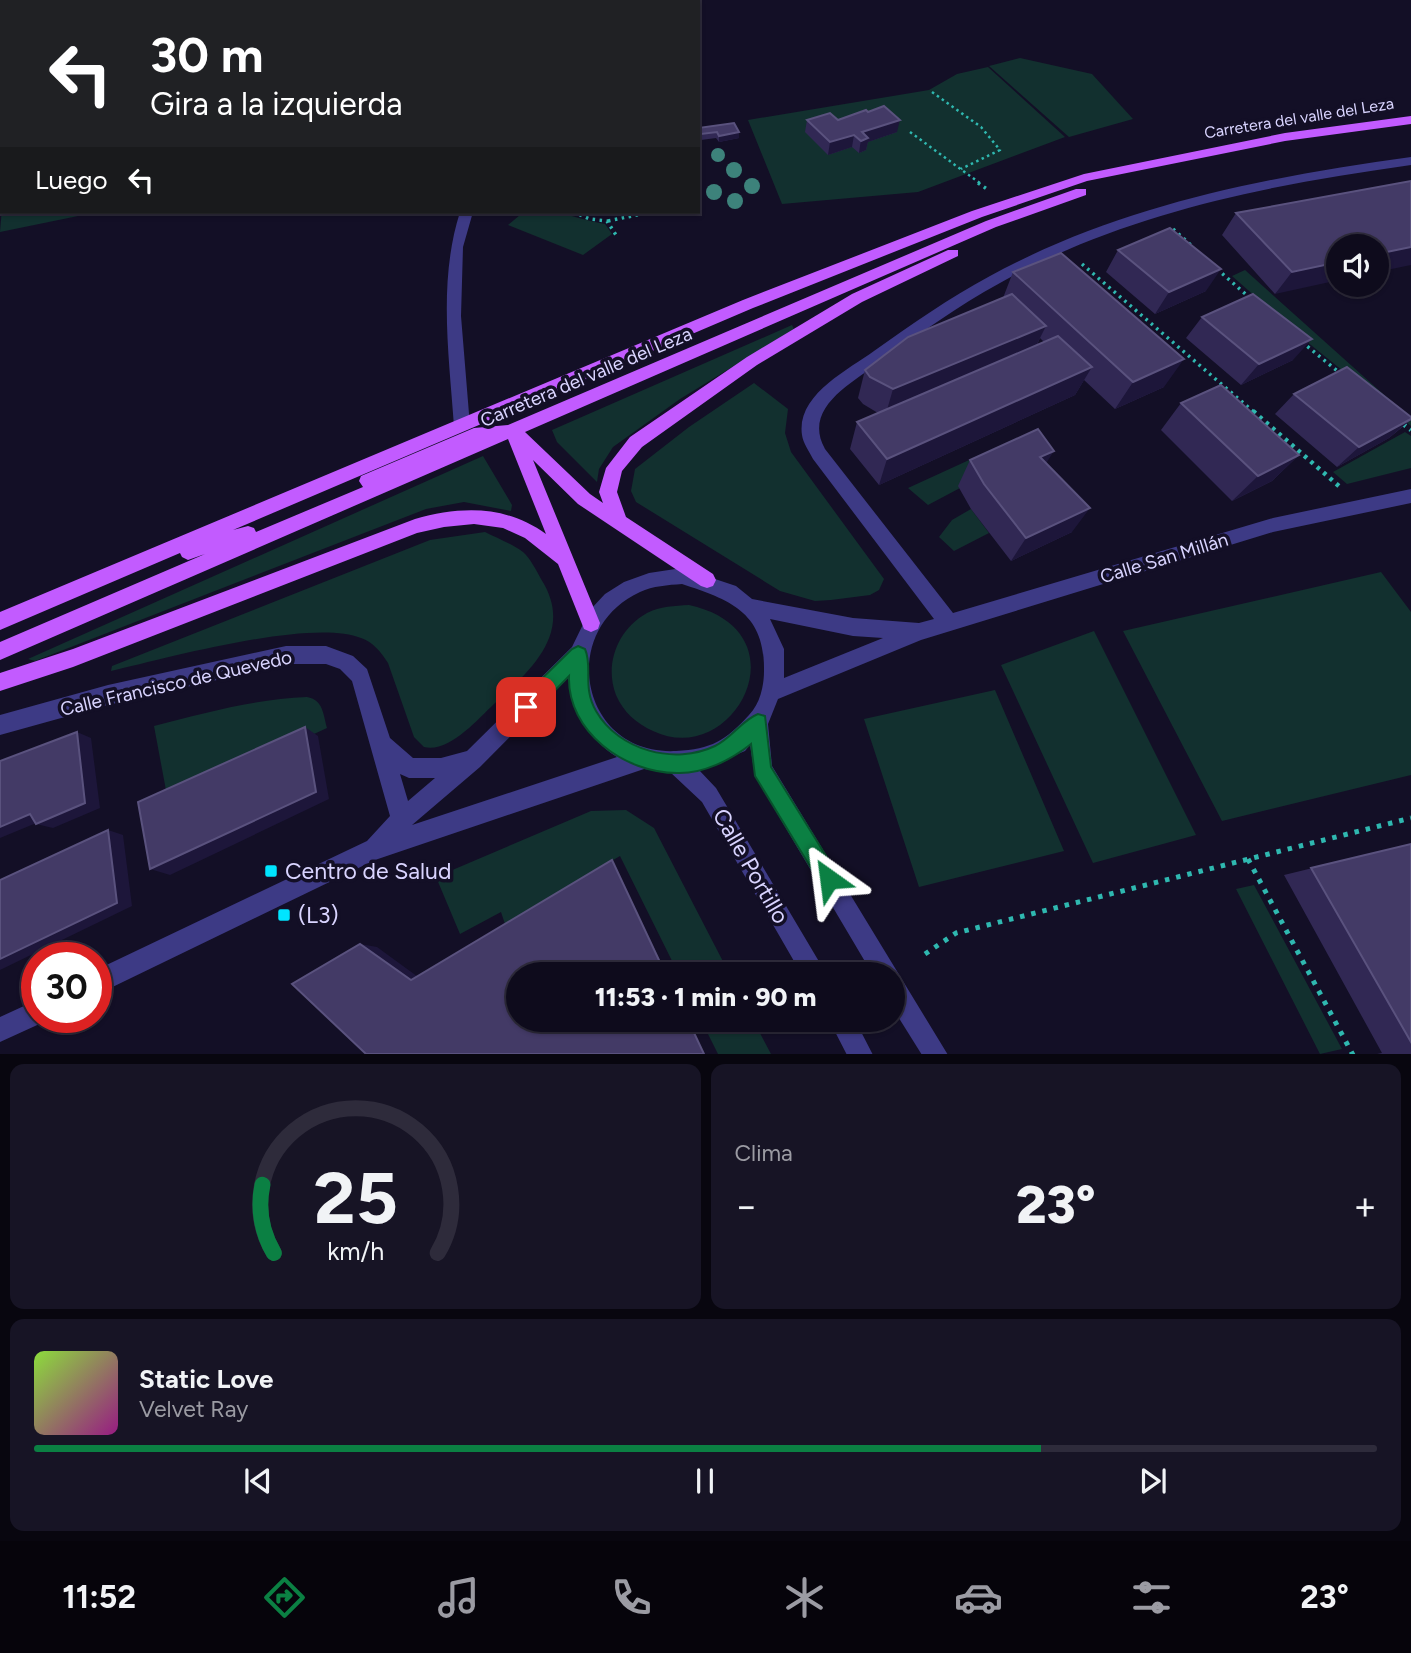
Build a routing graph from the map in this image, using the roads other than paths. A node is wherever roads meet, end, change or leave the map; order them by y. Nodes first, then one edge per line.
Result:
1 (1411, 120) edge
2 (1194, 155) junction
3 (1411, 161) edge
4 (1097, 186) junction
5 (465, 214) edge
6 (748, 304) junction
7 (462, 426) junction
8 (514, 431) junction
9 (1411, 496) edge
10 (618, 520) junction
11 (565, 560) junction
12 (108, 575) junction
13 (707, 580) junction
14 (753, 607) junction
15 (0, 621) edge
16 (948, 622) junction
17 (592, 623) junction
18 (919, 632) junction
19 (0, 651) edge
20 (578, 654) junction
21 (0, 682) edge
22 (773, 692) junction
23 (758, 723) junction
24 (0, 725) edge
25 (382, 744) junction
26 (643, 759) junction
27 (473, 760) junction
28 (677, 764) junction
29 (402, 820) junction
30 (371, 850) junction
31 (807, 962) edge
32 (879, 962) edge
33 (112, 975) edge
34 (905, 1005) edge
35 (21, 1020) edge
36 (0, 1030) edge
37 (848, 1032) edge
38 (861, 1054) edge
39 (935, 1054) edge

1 - 2 main road, Carretera del valle del Leza
2 - 4 main road, Carretera del valle del Leza
2 - 6 main road, Carretera del valle del Leza
3 - 16 street
4 - 8 main road, Carretera del valle del Leza
4 - 10 main road
5 - 7 street
6 - 7 main road, Carretera del valle del Leza
6 - 8 main road
7 - 12 main road, Carretera del valle del Leza
8 - 10 main road
8 - 11 main road
8 - 12 main road
8 - 19 main road, Carretera del valle del Leza
9 - 16 street, Calle San Millán
10 - 13 main road
11 - 17 main road
11 - 21 main road
12 - 15 main road, Carretera del valle del Leza
13 - 14 street
13 - 17 street
14 - 18 street, Calle San Millán
14 - 22 street
16 - 18 street, Calle San Millán
17 - 20 street
18 - 22 street, Calle San Millán
20 - 26 street
20 - 27 street
22 - 23 street
23 - 28 street
23 - 32 street
24 - 25 street, Calle Francisco de Quevedo
25 - 27 street
25 - 29 street, Calle Francisco de Quevedo
26 - 28 street
26 - 30 street
27 - 29 street
28 - 31 street, Calle Portillo
29 - 30 street
30 - 33 street
34 - 39 street
35 - 36 street
37 - 38 street

